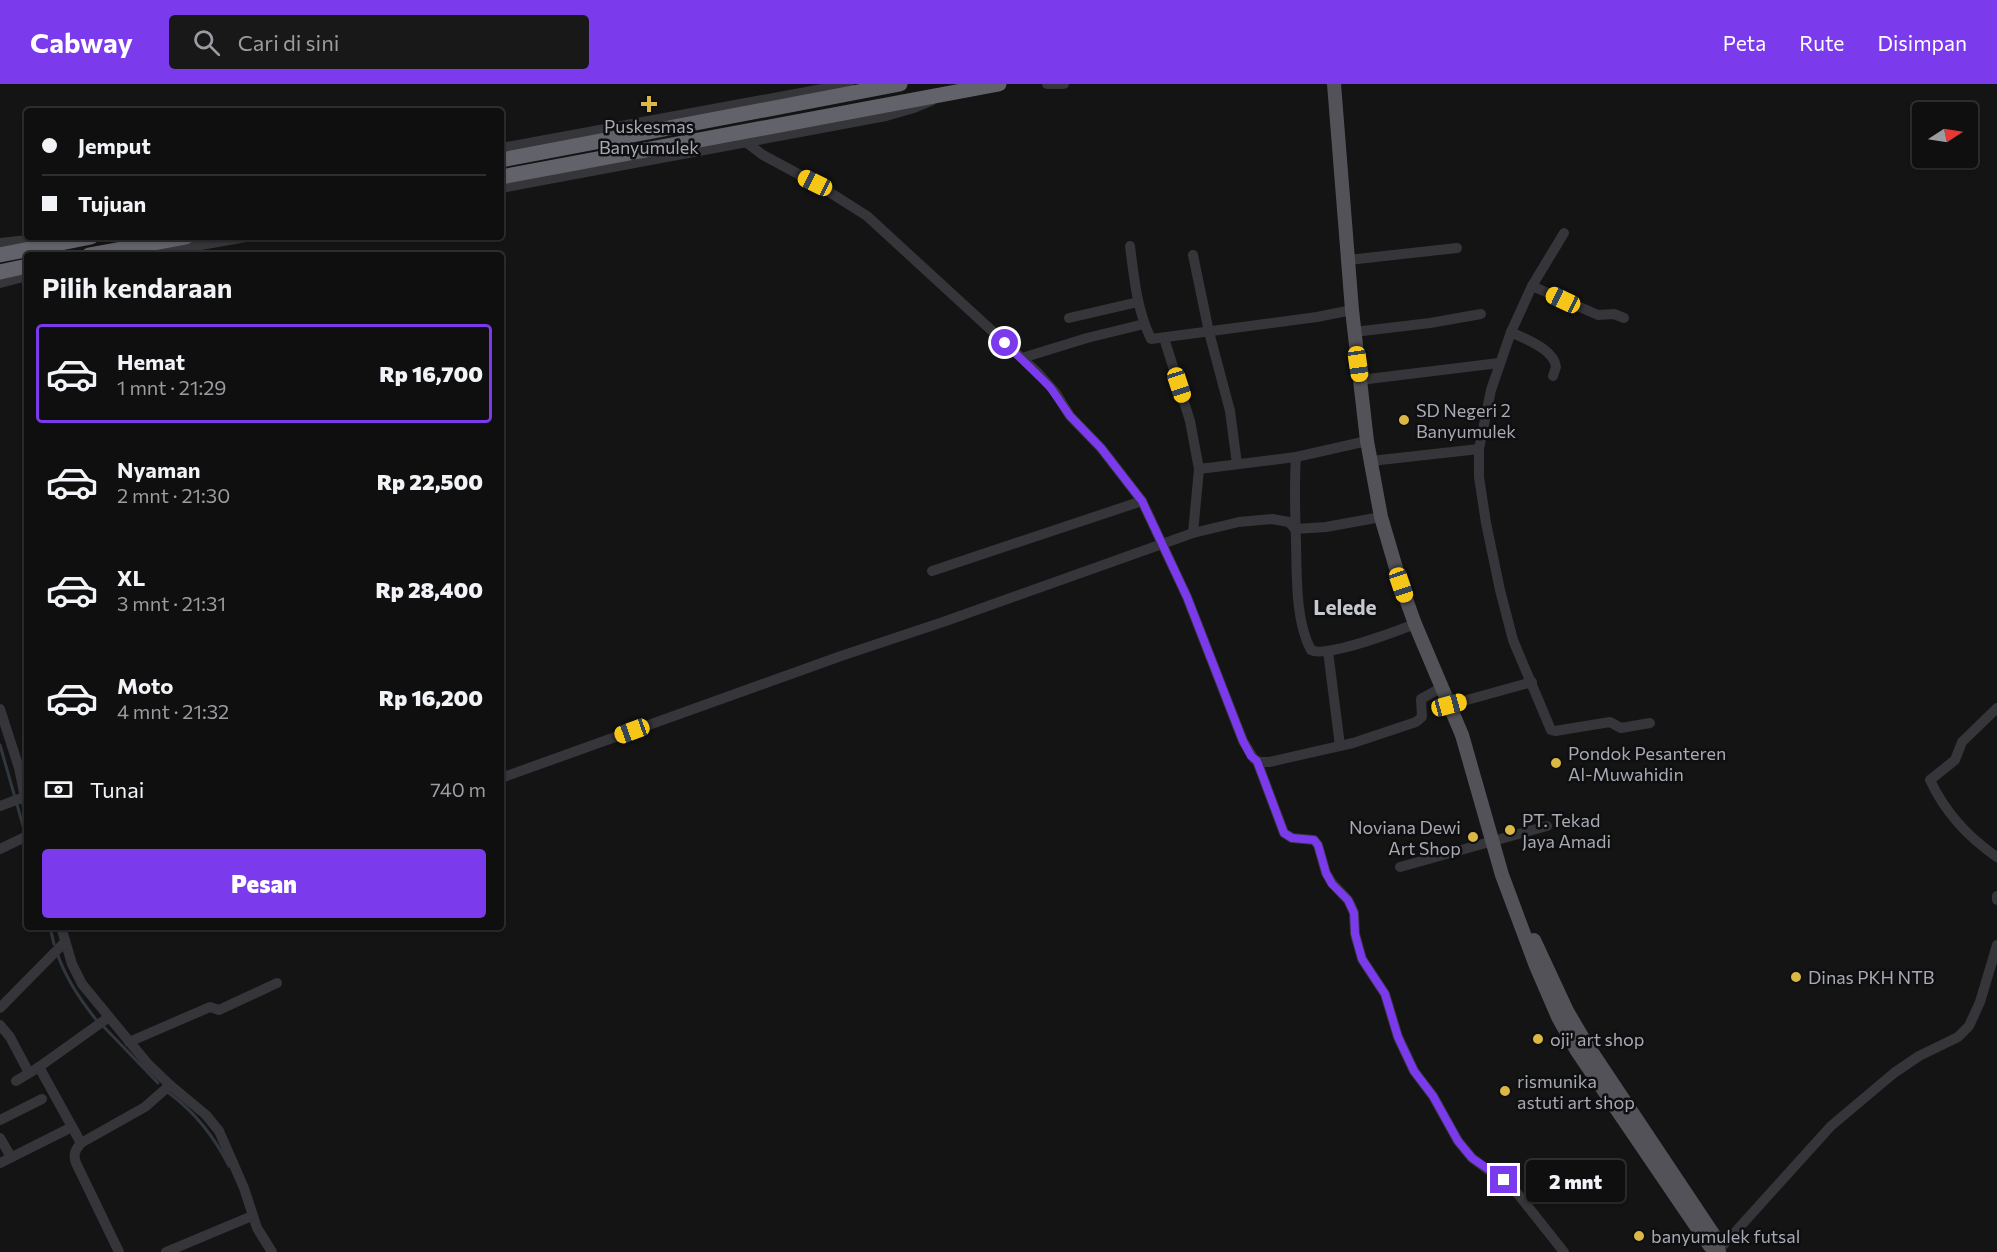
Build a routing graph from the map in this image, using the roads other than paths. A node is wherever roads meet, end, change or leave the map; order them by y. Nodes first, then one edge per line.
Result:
1 (849, 84) edge
2 (900, 84) edge
3 (999, 84) edge
4 (1047, 84) edge
5 (1064, 84) edge
6 (1334, 84) edge
7 (942, 96) junction
8 (747, 142) junction
9 (504, 147) edge
10 (504, 159) edge
11 (504, 176) edge
12 (504, 187) edge
13 (1564, 233) dead end
14 (75, 240) edge
15 (170, 240) edge
16 (229, 240) edge
17 (65, 242) junction
18 (0, 243) edge
19 (1130, 246) dead end
20 (1457, 248) dead end
21 (108, 252) edge
22 (162, 252) edge
23 (0, 255) edge
24 (1193, 255) dead end
25 (1348, 260) junction
26 (24, 267) edge
27 (0, 272) edge
28 (24, 277) edge
29 (0, 283) edge
30 (1532, 286) junction
31 (1138, 302) junction
32 (1352, 310) junction
33 (1480, 314) dead end
34 (1068, 318) dead end
35 (1624, 318) dead end
36 (1144, 324) junction
37 (1209, 332) junction
38 (1354, 332) junction
39 (1511, 332) junction
40 (1164, 338) junction
41 (1022, 358) junction
42 (1499, 363) junction
43 (1553, 376) dead end
44 (1360, 380) junction
45 (1367, 441) junction
46 (1479, 449) junction
47 (1296, 457) junction
48 (1371, 461) junction
49 (1238, 464) junction
50 (1199, 469) junction
51 (1142, 501) junction
52 (1381, 517) junction
53 (1295, 529) junction
54 (1193, 533) junction
55 (1162, 545) junction
56 (932, 571) dead end
57 (1415, 624) junction
58 (1328, 651) junction
59 (1532, 682) junction
60 (1441, 688) junction
61 (1449, 705) junction
62 (1997, 708) edge
63 (0, 709) edge
64 (1650, 723) dead end
65 (1340, 746) junction
66 (1257, 761) junction
67 (23, 768) edge
68 (504, 777) edge
69 (24, 800) edge
70 (0, 806) edge
71 (1547, 826) dead end
72 (24, 838) edge
73 (1492, 843) junction
74 (0, 849) edge
75 (1997, 857) edge
76 (1400, 867) dead end
77 (62, 930) edge
78 (65, 942) junction
79 (1997, 945) edge
80 (277, 983) dead end
81 (0, 1008) edge
82 (104, 1021) junction
83 (0, 1025) edge
84 (129, 1042) junction
85 (39, 1068) junction
86 (29, 1073) junction
87 (16, 1081) dead end
88 (170, 1085) junction
89 (42, 1099) dead end
90 (0, 1120) edge
91 (72, 1127) junction
92 (0, 1138) edge
93 (81, 1143) junction
94 (11, 1157) junction
95 (0, 1163) edge
96 (249, 1217) junction
97 (119, 1252) edge
98 (166, 1252) edge
99 (272, 1252) edge
100 (1564, 1252) edge
101 (1719, 1252) edge

1 - 9 street
2 - 10 highway
3 - 7 highway
4 - 5 street
6 - 25 main road
7 - 8 street
7 - 11 highway
8 - 12 street
8 - 41 street
13 - 30 street
14 - 17 highway
15 - 21 highway
16 - 22 street
17 - 18 street
17 - 23 highway
19 - 31 street
20 - 25 street
24 - 37 street
25 - 32 main road
26 - 27 highway
28 - 29 street
30 - 35 street
30 - 39 street
31 - 34 street
31 - 36 street
32 - 37 street
32 - 38 main road
33 - 38 street
36 - 40 street
36 - 41 street
37 - 40 street
37 - 49 street
38 - 44 main road
39 - 42 street
39 - 43 street
40 - 50 street
41 - 51 street
42 - 44 street
42 - 46 street
44 - 45 main road
45 - 47 street
45 - 48 main road
46 - 48 street
46 - 59 street
47 - 49 street
47 - 53 street
48 - 52 main road
49 - 50 street
50 - 54 street
51 - 55 street
51 - 56 street
52 - 53 street
52 - 57 main road
53 - 54 street
53 - 58 street
54 - 55 street
55 - 66 street
55 - 68 street
57 - 58 street
57 - 60 main road
58 - 65 street
59 - 61 street
59 - 64 street
60 - 61 main road
60 - 65 street
61 - 73 main road
62 - 75 street
63 - 67 street
65 - 66 street
66 - 100 street
69 - 70 street
71 - 73 street
72 - 74 street
73 - 76 street
73 - 101 main road
77 - 78 street
78 - 81 street
78 - 82 street
79 - 101 street
80 - 84 street
82 - 84 street
82 - 85 street
83 - 86 street
84 - 88 street
85 - 86 street
85 - 91 street
86 - 87 street
88 - 93 street
88 - 96 street
89 - 90 street
91 - 93 street
91 - 94 street
92 - 94 street
93 - 97 street
94 - 95 street
96 - 98 street
96 - 99 street

